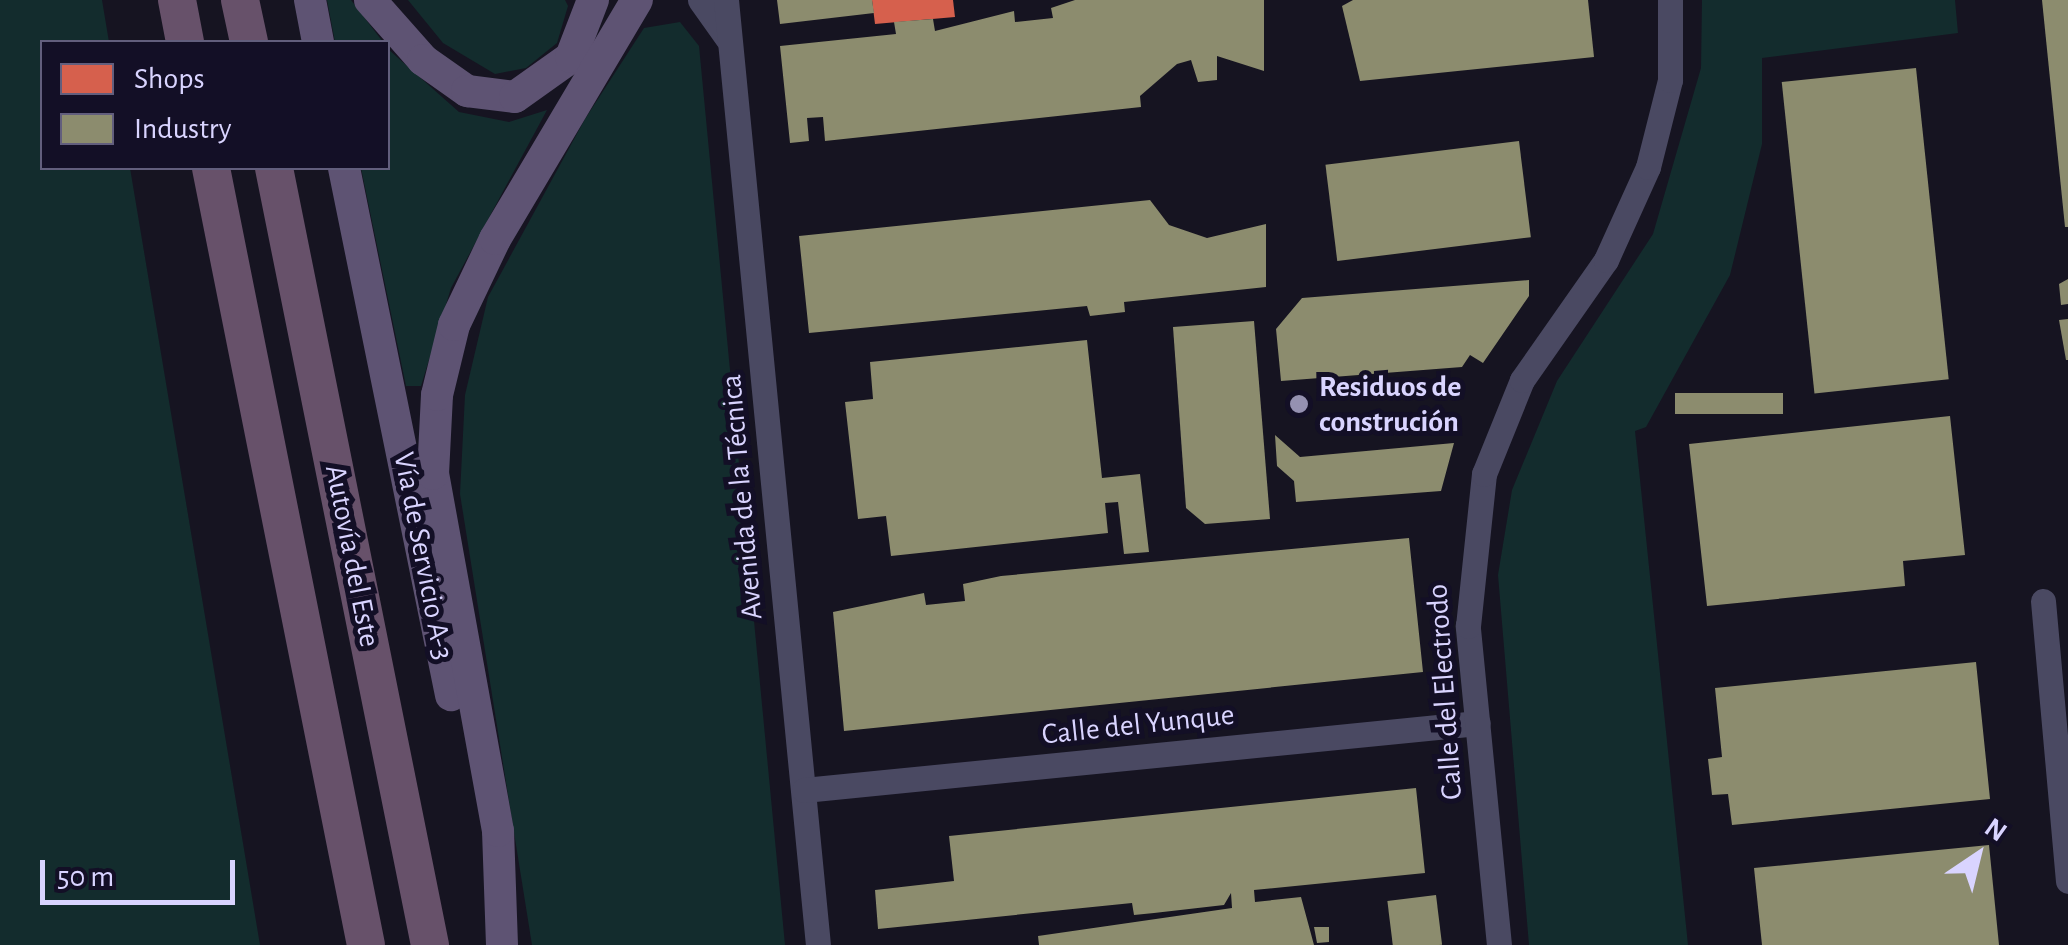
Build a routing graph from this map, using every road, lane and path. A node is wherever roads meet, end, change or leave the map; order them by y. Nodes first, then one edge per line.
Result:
1 (177, 0) edge
2 (240, 0) edge
3 (310, 0) edge
4 (370, 0) edge
5 (593, 0) edge
6 (637, 0) edge
7 (700, 0) edge
8 (726, 0) edge
9 (1670, 0) edge
10 (185, 40) edge
11 (249, 40) edge
12 (318, 40) edge
13 (730, 42) junction
14 (210, 170) edge
15 (274, 170) edge
16 (344, 170) edge
17 (2043, 601) dead end
18 (2058, 632) edge
19 (1478, 724) junction
20 (804, 790) junction
21 (2068, 881) edge
22 (366, 945) edge
23 (430, 945) edge
24 (501, 945) edge
25 (818, 945) edge
26 (1499, 945) edge

1 - 10 highway
2 - 11 highway
3 - 12 main road
4 - 5 main road
6 - 24 main road
7 - 13 street, Avenida de la Técnica
8 - 13 street, Avenida de la Técnica
9 - 19 street, Calle del Electrodo
13 - 20 street, Avenida de la Técnica
14 - 22 highway, Autovía del Este
15 - 23 highway, Autovía del Este
16 - 24 main road, Vía de Servicio A-3
17 - 18 street
18 - 21 street
19 - 20 street, Calle del Yunque
19 - 26 street, Calle del Electrodo
20 - 25 street, Avenida de la Técnica

